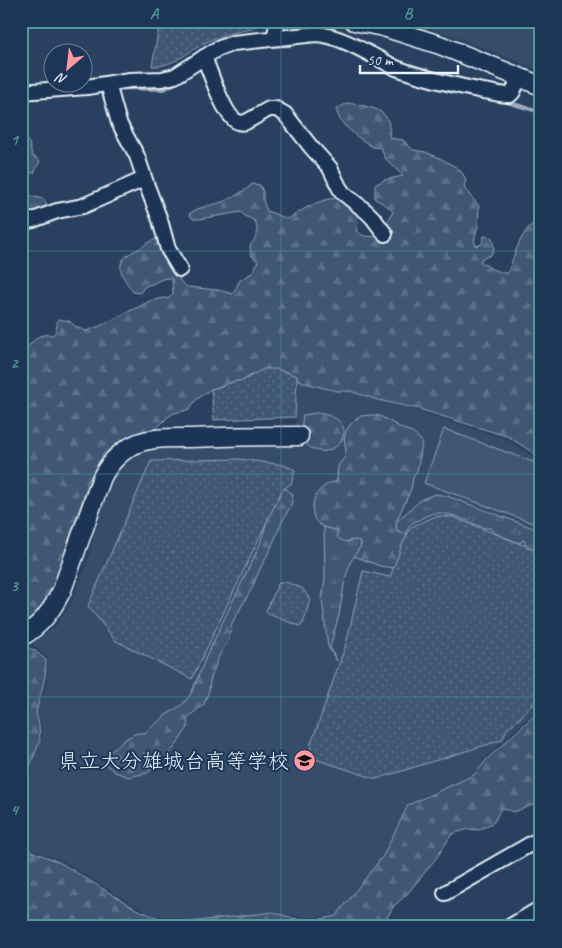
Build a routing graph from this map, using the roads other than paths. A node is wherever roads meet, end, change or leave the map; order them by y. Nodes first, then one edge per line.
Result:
1 (278, 21) edge
2 (354, 21) edge
3 (274, 38) junction
4 (204, 57) junction
5 (519, 77) junction
6 (108, 84) junction
7 (541, 86) edge
8 (21, 92) edge
9 (144, 179) junction
10 (21, 222) edge
11 (385, 234) dead end
12 (180, 269) dead end
13 (299, 436) dead end
14 (21, 637) edge
15 (541, 838) edge
16 (445, 893) dead end
17 (541, 908) edge
18 (509, 927) edge

1 - 3 street
2 - 5 street
3 - 4 street
3 - 5 street
4 - 6 street
4 - 11 street
5 - 7 street
6 - 8 street
6 - 9 street
9 - 10 street
9 - 12 street
13 - 14 street
15 - 16 street
17 - 18 street

